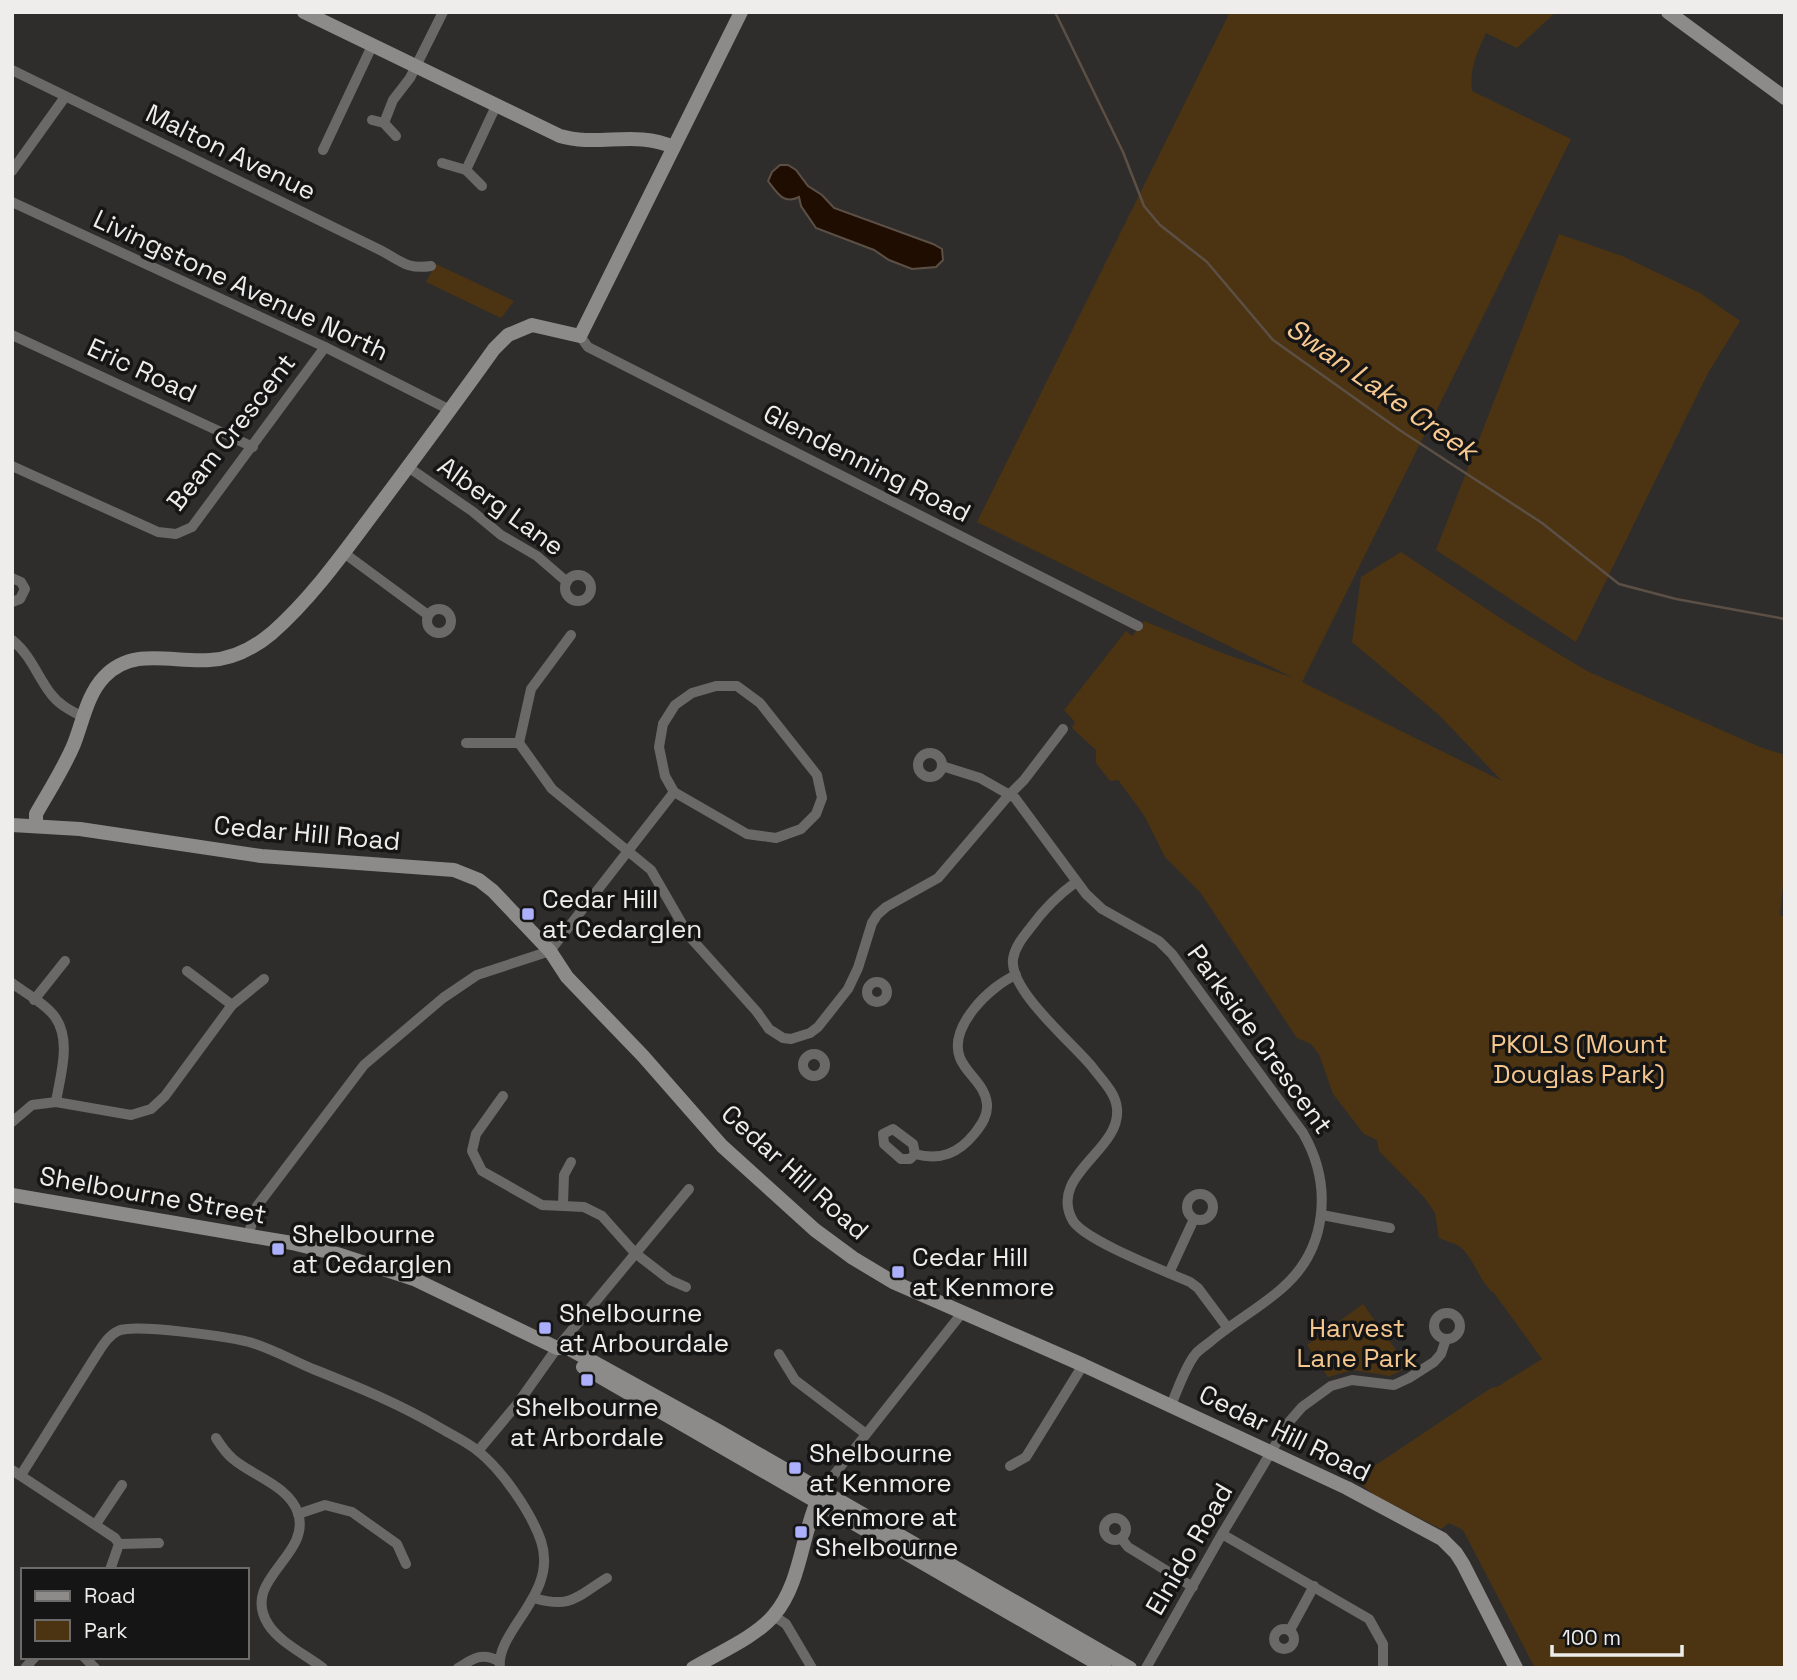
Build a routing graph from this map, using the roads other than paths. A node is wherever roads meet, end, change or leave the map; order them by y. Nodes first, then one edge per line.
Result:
1 (304, 12) edge
2 (443, 12) edge
3 (741, 12) edge
4 (1668, 12) edge
5 (372, 46) junction
6 (416, 67) junction
7 (12, 70) edge
8 (65, 97) junction
9 (1785, 98) edge
10 (496, 106) junction
11 (372, 120) dead end
12 (384, 122) junction
13 (396, 136) dead end
14 (673, 147) junction
15 (323, 150) dead end
16 (442, 163) dead end
17 (466, 170) junction
18 (12, 171) edge
19 (482, 186) dead end
20 (12, 202) edge
21 (431, 266) dead end
22 (12, 335) edge
23 (580, 336) junction
24 (324, 347) junction
25 (450, 411) junction
26 (253, 447) junction
27 (12, 466) edge
28 (408, 467) junction
29 (344, 553) junction
30 (12, 578) edge
31 (567, 582) dead end
32 (12, 602) edge
33 (428, 615) dead end
34 (1138, 626) dead end
35 (571, 635) dead end
36 (12, 640) edge
37 (83, 717) junction
38 (1063, 729) dead end
39 (466, 743) dead end
40 (519, 743) junction
41 (942, 766) dead end
42 (674, 792) junction
43 (1008, 796) junction
44 (12, 825) edge
45 (36, 825) junction
46 (628, 850) junction
47 (1076, 881) junction
48 (550, 951) junction
49 (65, 961) dead end
50 (187, 971) dead end
51 (1016, 975) junction
52 (264, 979) dead end
53 (853, 980) junction
54 (12, 983) edge
55 (869, 987) dead end
56 (34, 1000) junction
57 (232, 1005) junction
58 (800, 1037) junction
59 (810, 1055) dead end
60 (503, 1096) dead end
61 (56, 1102) junction
62 (12, 1122) edge
63 (915, 1154) dead end
64 (571, 1163) dead end
65 (688, 1189) dead end
66 (12, 1195) edge
67 (563, 1204) junction
68 (1322, 1215) junction
69 (1194, 1219) dead end
70 (1390, 1228) dead end
71 (248, 1236) junction
72 (635, 1253) junction
73 (1169, 1273) junction
74 (686, 1287) dead end
75 (962, 1313) junction
76 (1227, 1327) junction
77 (1446, 1339) dead end
78 (557, 1348) junction
79 (779, 1354) dead end
80 (1083, 1364) junction
81 (1171, 1405) junction
82 (866, 1434) junction
83 (216, 1438) dead end
84 (478, 1451) junction
85 (1271, 1453) junction
86 (1010, 1465) dead end
87 (16, 1473) edge
88 (122, 1485) dead end
89 (819, 1496) junction
90 (298, 1514) junction
91 (96, 1524) junction
92 (1222, 1534) junction
93 (1121, 1538) dead end
94 (159, 1542) dead end
95 (119, 1544) junction
96 (406, 1564) dead end
97 (111, 1568) edge
98 (607, 1578) dead end
99 (1314, 1586) junction
100 (1194, 1587) junction
101 (534, 1598) junction
102 (774, 1616) junction
103 (1290, 1630) dead end
104 (500, 1664) edge
105 (323, 1668) edge
106 (458, 1668) edge
107 (693, 1668) edge
108 (812, 1668) edge
109 (1105, 1668) edge
110 (1130, 1668) edge
111 (1146, 1668) edge
112 (1383, 1668) edge
113 (1517, 1668) edge

1 - 5 street
2 - 6 street
3 - 14 street
4 - 9 street
5 - 6 street
5 - 15 street
6 - 10 street
6 - 12 street
7 - 8 street, Malton Avenue
8 - 18 street
8 - 21 street, Malton Avenue
10 - 14 street
10 - 17 street
11 - 12 street
12 - 13 street
14 - 23 street
16 - 17 street
17 - 19 street
20 - 24 street, Livingstone Avenue North
22 - 26 street, Eric Road
23 - 25 street
23 - 34 street, Glendenning Road
24 - 25 street, Livingstone Avenue North
24 - 26 street, Beam Crescent
25 - 28 street
26 - 27 street, Beam Crescent
28 - 29 street
28 - 31 street, Alberg Lane
29 - 33 street
29 - 37 street
30 - 32 street
35 - 40 street
36 - 37 street
37 - 45 street
38 - 43 street
39 - 40 street
40 - 46 street
41 - 43 street, Parkside Crescent
42 - 42 street
42 - 46 street
43 - 47 street, Parkside Crescent
43 - 53 street
44 - 45 street, Cedar Hill Road
45 - 48 street, Cedar Hill Road
46 - 48 street
46 - 58 street
47 - 51 street
47 - 68 street, Parkside Crescent
48 - 71 street
48 - 75 street, Cedar Hill Road
49 - 56 street
50 - 57 street
51 - 63 street
51 - 73 street
52 - 57 street
53 - 55 street
53 - 58 street
54 - 56 street
56 - 61 street
57 - 61 street
58 - 59 street
60 - 67 street
61 - 62 street
64 - 67 street
65 - 72 street
66 - 71 street, Shelbourne Street
67 - 72 street
68 - 70 street
68 - 76 street, Parkside Crescent
69 - 73 street
71 - 78 street, Shelbourne Street
72 - 74 street
72 - 78 street
73 - 76 street
75 - 80 street, Cedar Hill Road
75 - 82 street
76 - 81 street, Parkside Crescent
77 - 85 street, Elnido Road
78 - 84 street
78 - 89 street, Shelbourne Street
79 - 82 street
80 - 81 street, Cedar Hill Road
80 - 86 street
81 - 85 street, Cedar Hill Road
82 - 89 street
83 - 90 street
84 - 87 street
84 - 101 street
85 - 92 street, Elnido Road
85 - 113 street, Cedar Hill Road
87 - 91 street
88 - 91 street
89 - 102 street
89 - 109 street, Shelbourne Street
89 - 110 street, Shelbourne Street
90 - 96 street
90 - 105 street
91 - 95 street
92 - 99 street
92 - 100 street, Elnido Road
93 - 100 street
94 - 95 street
95 - 97 street
98 - 101 street
99 - 103 street
99 - 112 street
100 - 111 street, Elnido Road
101 - 104 street
102 - 107 street
102 - 108 street
104 - 106 street

